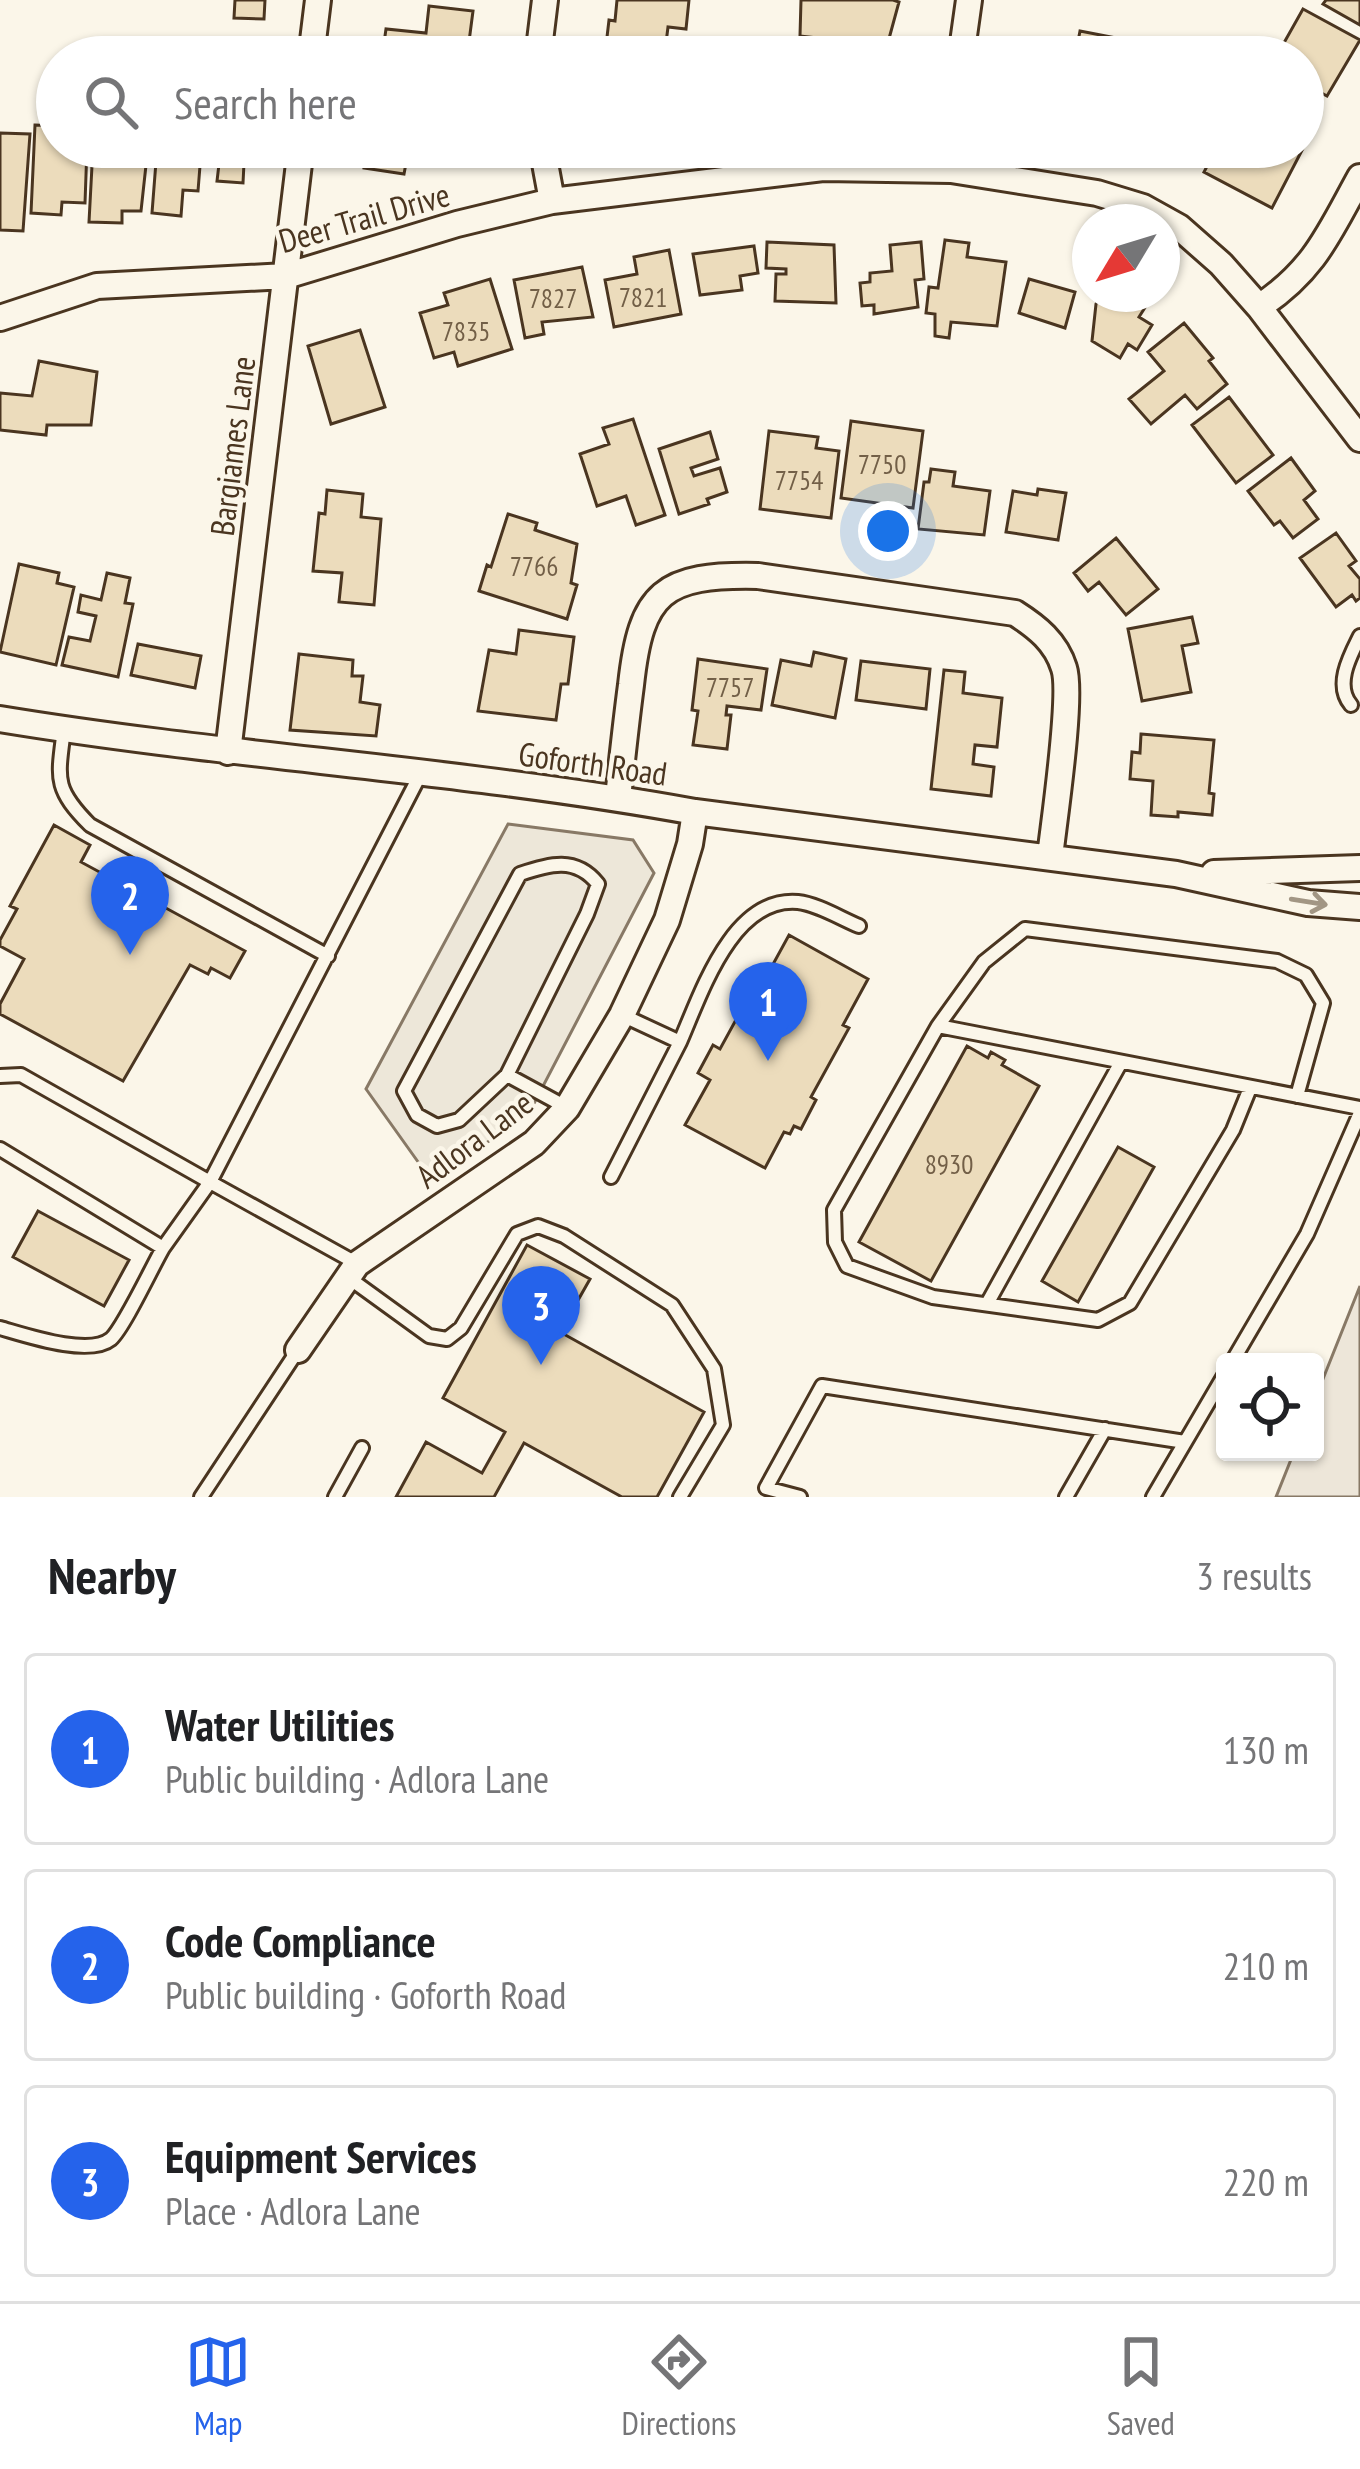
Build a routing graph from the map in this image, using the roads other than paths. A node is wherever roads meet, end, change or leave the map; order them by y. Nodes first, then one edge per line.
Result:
1 (318, 0) edge
2 (544, 0) edge
3 (969, 0) edge
4 (314, 36) edge
5 (540, 36) edge
6 (964, 36) edge
7 (299, 168) edge
8 (546, 168) edge
9 (823, 168) edge
10 (993, 168) edge
11 (1360, 177) edge
12 (552, 201) junction
13 (286, 276) junction
14 (1259, 308) junction
15 (0, 319) edge
16 (1360, 439) edge
17 (1360, 636) edge
18 (1351, 705) dead end
19 (0, 718) edge
20 (64, 729) junction
21 (228, 752) junction
22 (421, 773) junction
23 (618, 798) junction
24 (695, 812) junction
25 (1050, 857) junction
26 (1360, 868) edge
27 (1176, 874) junction
28 (1360, 907) edge
29 (859, 926) dead end
30 (328, 956) junction
31 (622, 1015) junction
32 (938, 1026) junction
33 (680, 1042) junction
34 (1121, 1062) junction
35 (0, 1076) edge
36 (507, 1076) junction
37 (1250, 1088) junction
38 (1298, 1096) junction
39 (567, 1108) junction
40 (1360, 1111) edge
41 (0, 1149) edge
42 (611, 1178) dead end
43 (209, 1181) junction
44 (164, 1249) junction
45 (352, 1270) junction
46 (987, 1304) junction
47 (0, 1328) edge
48 (298, 1350) joint
49 (1237, 1353) edge
50 (1216, 1389) edge
51 (1105, 1430) junction
52 (1185, 1442) junction
53 (362, 1448) dead end
54 (763, 1492) edge
55 (201, 1497) edge
56 (335, 1497) edge
57 (680, 1497) edge
58 (800, 1497) edge
59 (1066, 1497) edge
60 (1153, 1497) edge

1 - 4 street
2 - 5 street
3 - 6 street
7 - 13 street, Bargiames Lane
8 - 12 street
9 - 12 street, Deer Trail Drive
10 - 14 street, Deer Trail Drive
11 - 14 street
12 - 13 street, Deer Trail Drive
13 - 15 street, Deer Trail Drive
13 - 21 street, Bargiames Lane
14 - 16 street, Deer Trail Drive
17 - 18 lane
19 - 20 street, Goforth Road
20 - 21 street, Goforth Road
20 - 30 lane
21 - 22 street, Goforth Road
22 - 23 street, Goforth Road
22 - 30 lane
23 - 24 street, Goforth Road
23 - 25 street
24 - 25 street, Goforth Road
24 - 31 street, Adlora Lane
25 - 27 street, Goforth Road
26 - 27 street, Goforth Road
27 -> 28 street, Goforth Road
29 - 33 lane
30 - 43 lane
31 - 33 lane
31 - 39 street, Adlora Lane
32 - 34 lane
32 - 38 lane
32 - 46 lane
33 - 42 lane
34 - 37 lane
34 - 46 lane
35 - 43 lane
36 - 36 lane
36 - 39 lane
37 - 38 lane
37 - 46 lane
38 - 40 lane
39 - 45 street, Adlora Lane
40 - 49 lane
41 - 44 lane
43 - 44 lane
43 - 45 lane
44 - 47 lane
45 - 48 street, Adlora Lane
45 - 57 lane
48 - 55 lane
50 - 52 lane
51 - 52 lane
51 - 54 lane
51 - 59 lane
52 - 60 lane
53 - 56 lane
54 - 58 lane

